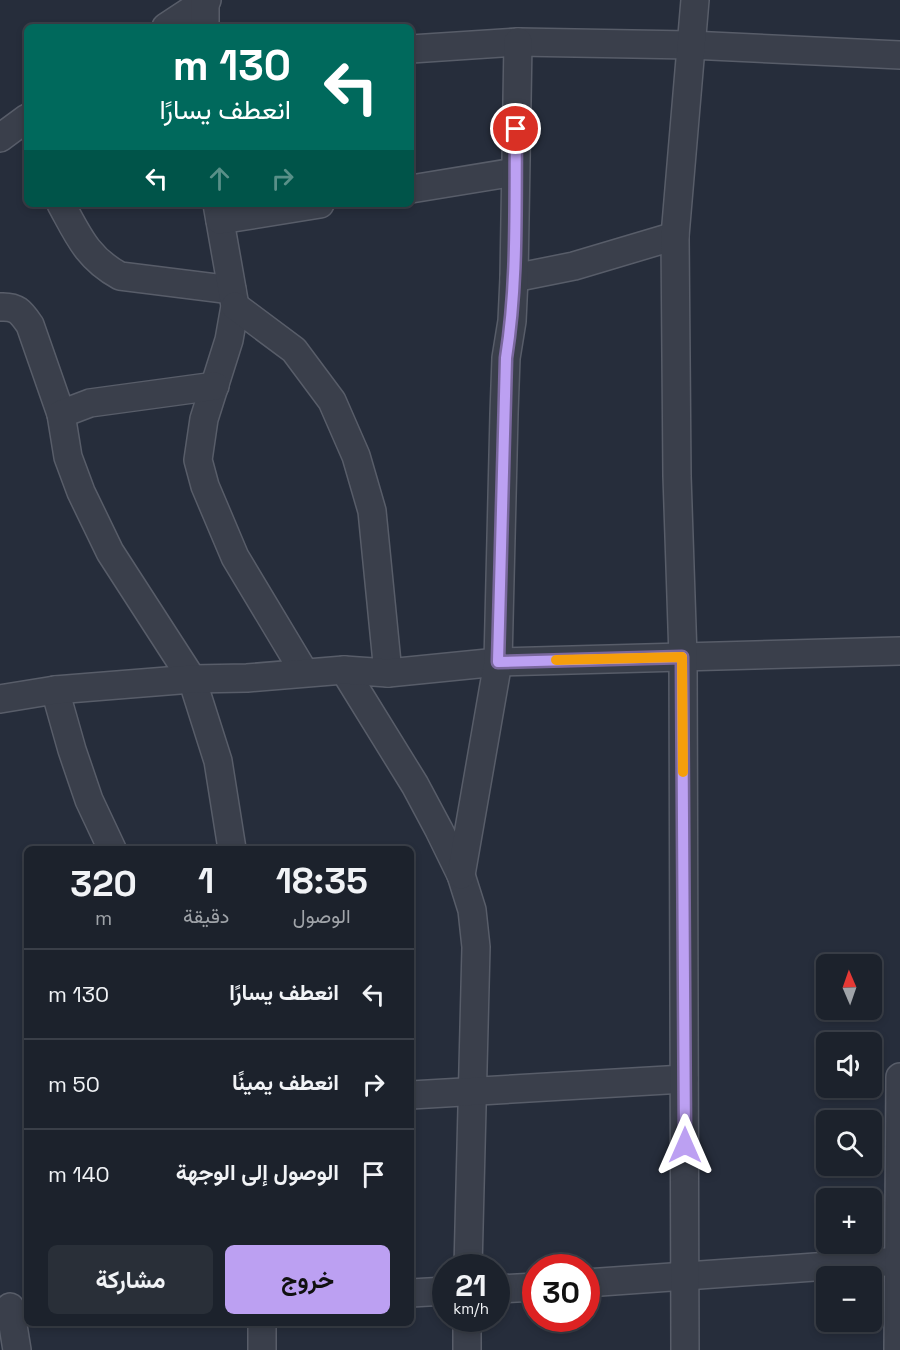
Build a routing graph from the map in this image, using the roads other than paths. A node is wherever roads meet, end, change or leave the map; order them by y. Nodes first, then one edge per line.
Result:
1 (206, 0) edge
2 (695, 0) edge
3 (170, 24) edge
4 (205, 24) edge
5 (518, 42) junction
6 (690, 45) junction
7 (414, 49) edge
8 (900, 56) edge
9 (515, 172) junction
10 (414, 189) edge
11 (63, 207) edge
12 (282, 207) edge
13 (218, 212) edge
14 (675, 236) junction
15 (514, 278) junction
16 (233, 298) junction
17 (0, 307) edge
18 (215, 386) junction
19 (62, 414) junction
20 (900, 651) edge
21 (682, 657) junction
22 (498, 662) junction
23 (344, 670) junction
24 (304, 672) junction
25 (387, 673) junction
26 (192, 679) junction
27 (55, 690) junction
28 (0, 699) edge
29 (111, 846) edge
30 (232, 846) edge
31 (460, 875) junction
32 (900, 1077) edge
33 (684, 1079) junction
34 (473, 1092) junction
35 (414, 1095) edge
36 (899, 1148) edge
37 (468, 1254) edge
38 (899, 1261) edge
39 (685, 1277) junction
40 (600, 1282) edge
41 (432, 1292) edge
42 (414, 1293) edge
43 (12, 1307) edge
44 (262, 1326) edge
45 (467, 1332) edge
46 (17, 1350) edge
47 (262, 1350) edge
48 (467, 1350) edge
49 (685, 1350) edge
50 (898, 1350) edge

1 - 3 street
1 - 4 street
2 - 6 street
5 - 6 street
5 - 7 street
5 - 9 street
6 - 8 street
6 - 14 street
9 - 10 street
9 - 15 street
11 - 16 street
12 - 13 street
13 - 16 street
14 - 15 street
14 - 21 street
15 - 22 street
16 - 18 street
16 - 25 street
17 - 19 street
18 - 19 street
18 - 24 street
19 - 26 street
20 - 21 street
21 - 22 street
21 - 33 street
22 - 25 street
22 - 31 street
23 - 24 street
23 - 25 street
23 - 31 street
24 - 26 street
26 - 27 street
26 - 30 street
27 - 28 street
27 - 29 street
31 - 34 street
32 - 36 street
33 - 34 street
33 - 39 street
34 - 35 street
34 - 37 street
36 - 38 street
38 - 39 street
38 - 50 street
39 - 40 street
39 - 49 street
41 - 42 street
43 - 46 street
44 - 47 street
45 - 48 street

